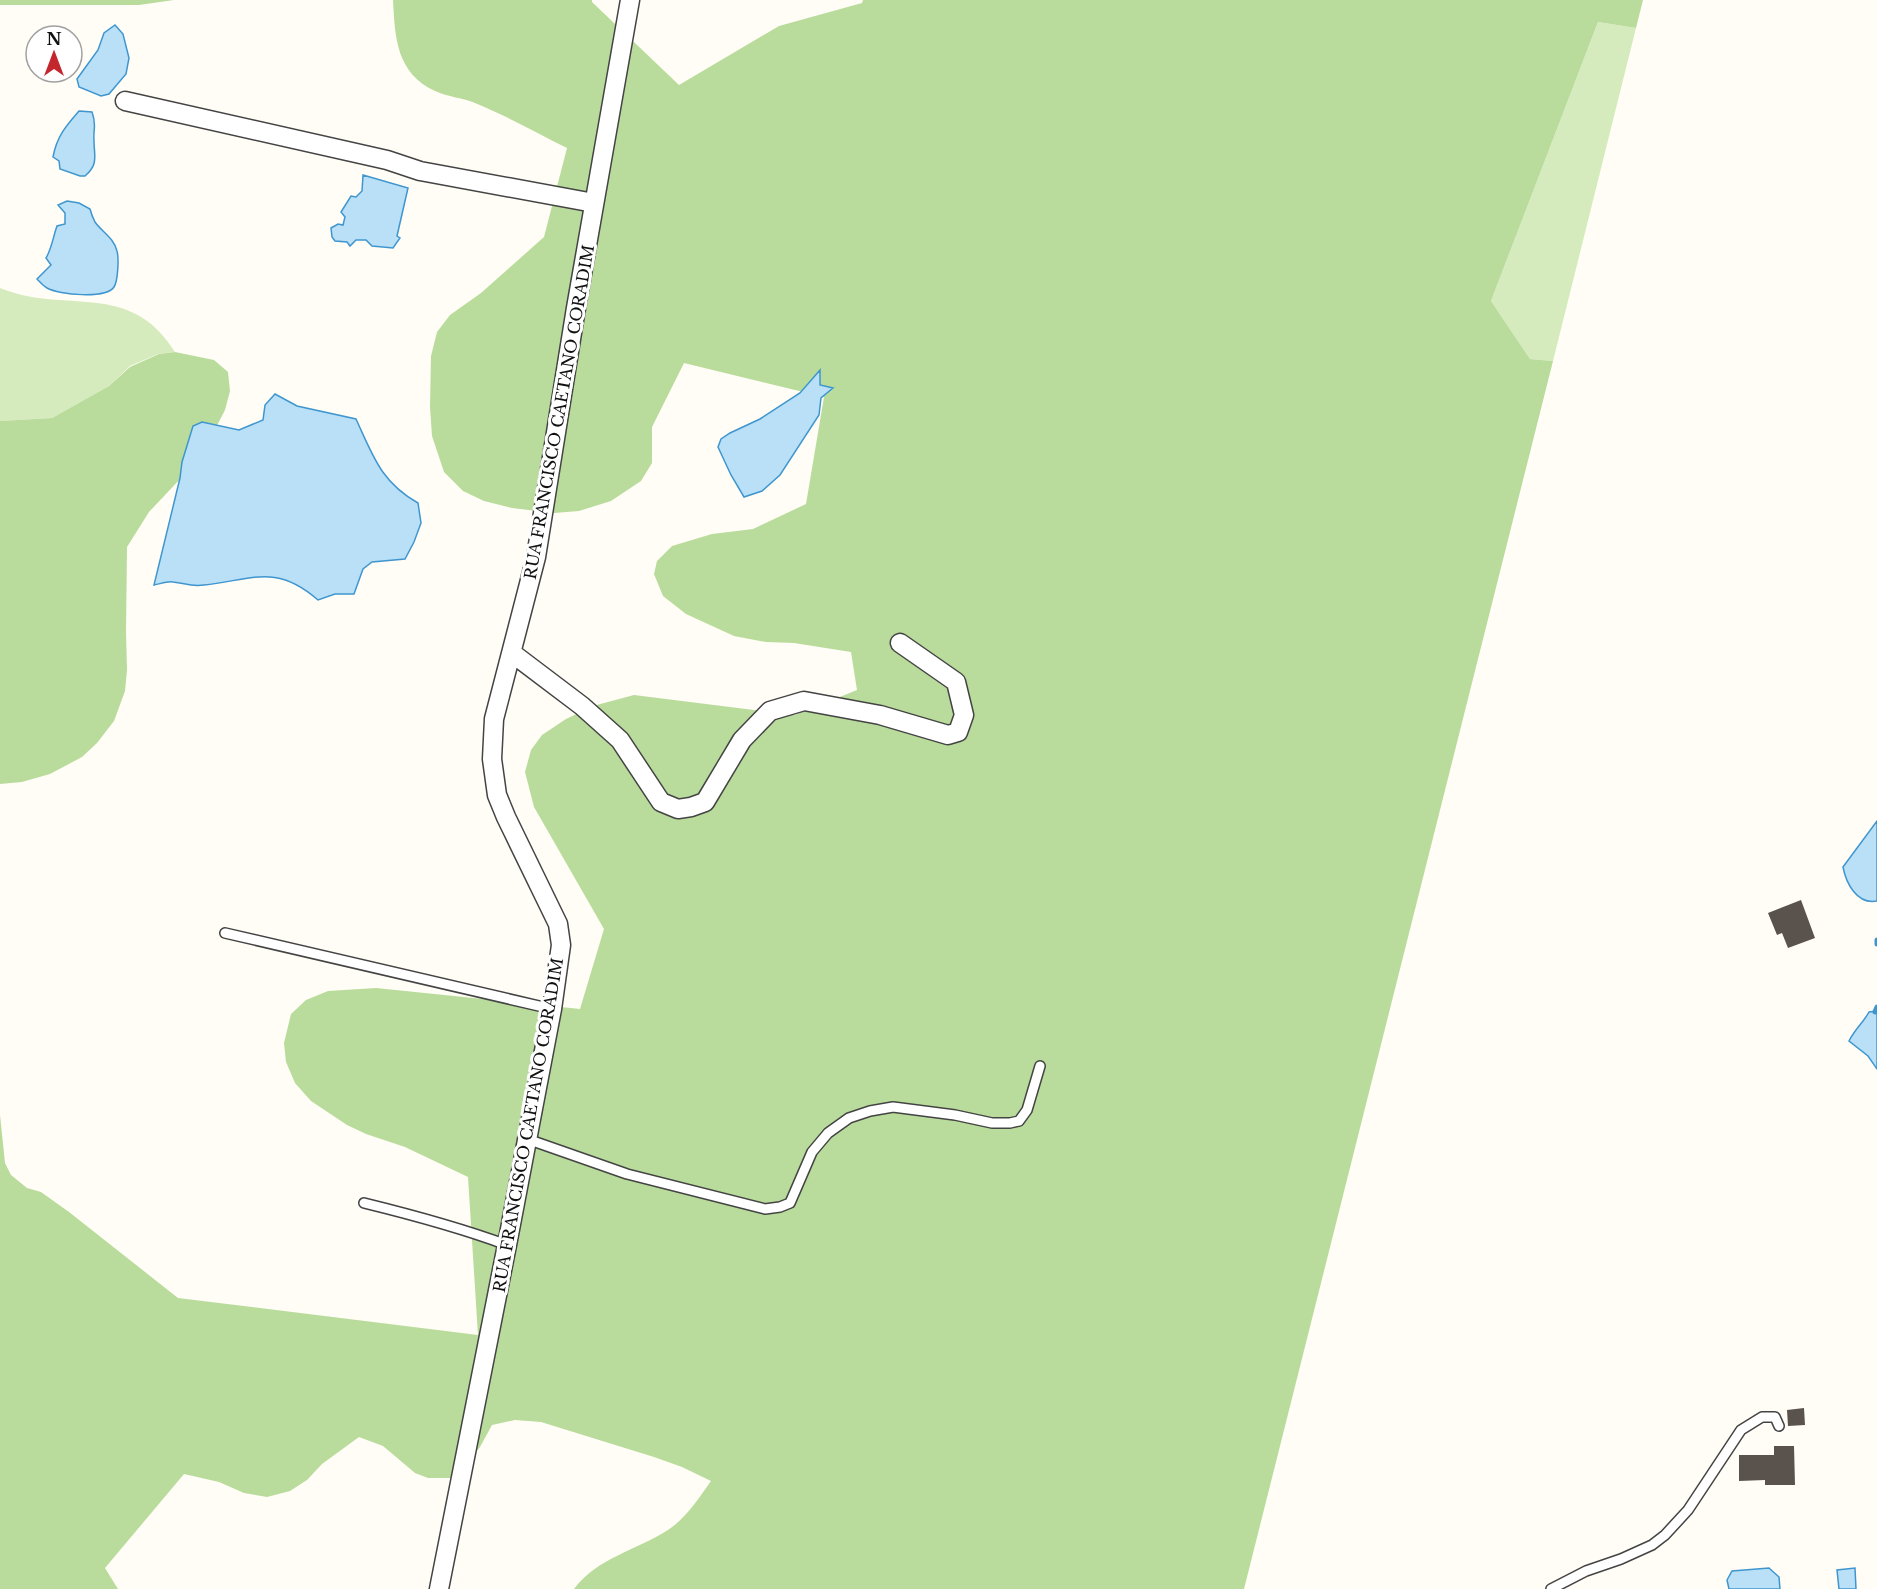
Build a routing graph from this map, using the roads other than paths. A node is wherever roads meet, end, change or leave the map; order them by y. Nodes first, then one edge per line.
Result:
1 (630, 0) edge
2 (125, 101) dead end
3 (594, 203) junction
4 (900, 643) dead end
5 (513, 653) junction
6 (225, 933) dead end
7 (552, 1009) junction
8 (1040, 1066) dead end
9 (527, 1139) junction
10 (364, 1203) dead end
11 (507, 1245) junction
12 (1779, 1426) dead end
13 (439, 1589) edge
14 (1551, 1589) edge

1 - 3 street, RUA FRANCISCO CAETANO CORADIM
2 - 3 street
3 - 5 street, RUA FRANCISCO CAETANO CORADIM
4 - 5 street
5 - 7 street, RUA FRANCISCO CAETANO CORADIM
6 - 7 lane
7 - 9 street, RUA FRANCISCO CAETANO CORADIM
8 - 9 lane
9 - 11 street, RUA FRANCISCO CAETANO CORADIM
10 - 11 lane
11 - 13 street, RUA FRANCISCO CAETANO CORADIM
12 - 14 lane

